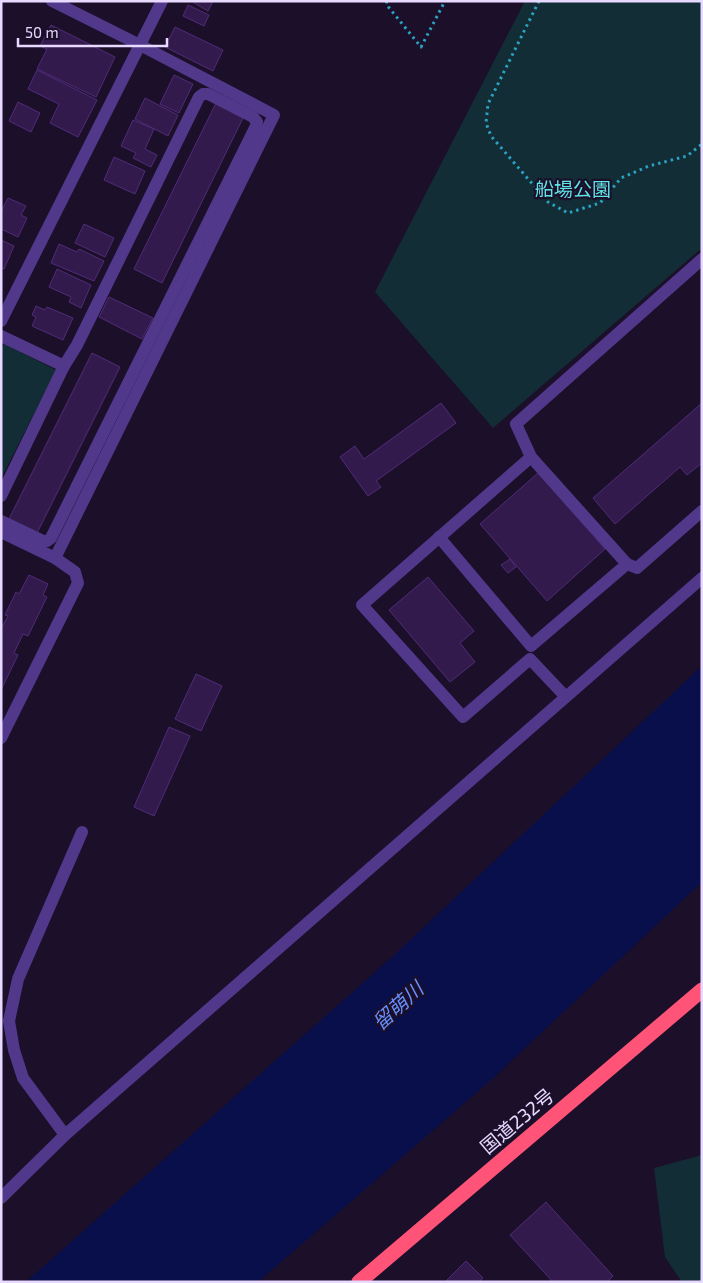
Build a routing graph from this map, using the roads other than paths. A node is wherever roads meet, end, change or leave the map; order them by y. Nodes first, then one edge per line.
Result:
1 (52, 1) edge
2 (162, 1) edge
3 (140, 45) junction
4 (702, 259) edge
5 (1, 321) edge
6 (1, 336) edge
7 (64, 366) junction
8 (531, 457) junction
9 (1, 496) edge
10 (702, 511) edge
11 (1, 521) edge
12 (1, 532) edge
13 (439, 537) junction
14 (55, 558) junction
15 (626, 564) junction
16 (702, 578) edge
17 (530, 653) junction
18 (565, 696) junction
19 (1, 738) edge
20 (82, 832) dead end
21 (702, 990) edge
22 (65, 1135) junction
23 (1, 1198) edge
24 (359, 1282) edge

1 - 3 street
2 - 3 street
3 - 5 street
3 - 14 street
4 - 8 street
6 - 7 street
7 - 9 street
7 - 11 street
8 - 13 street
8 - 15 street
10 - 15 street
12 - 14 street
13 - 17 street
13 - 17 street
14 - 19 street
15 - 17 street
16 - 18 street
17 - 18 street
18 - 22 street
20 - 22 street
21 - 24 highway, 国道232号
22 - 23 street

